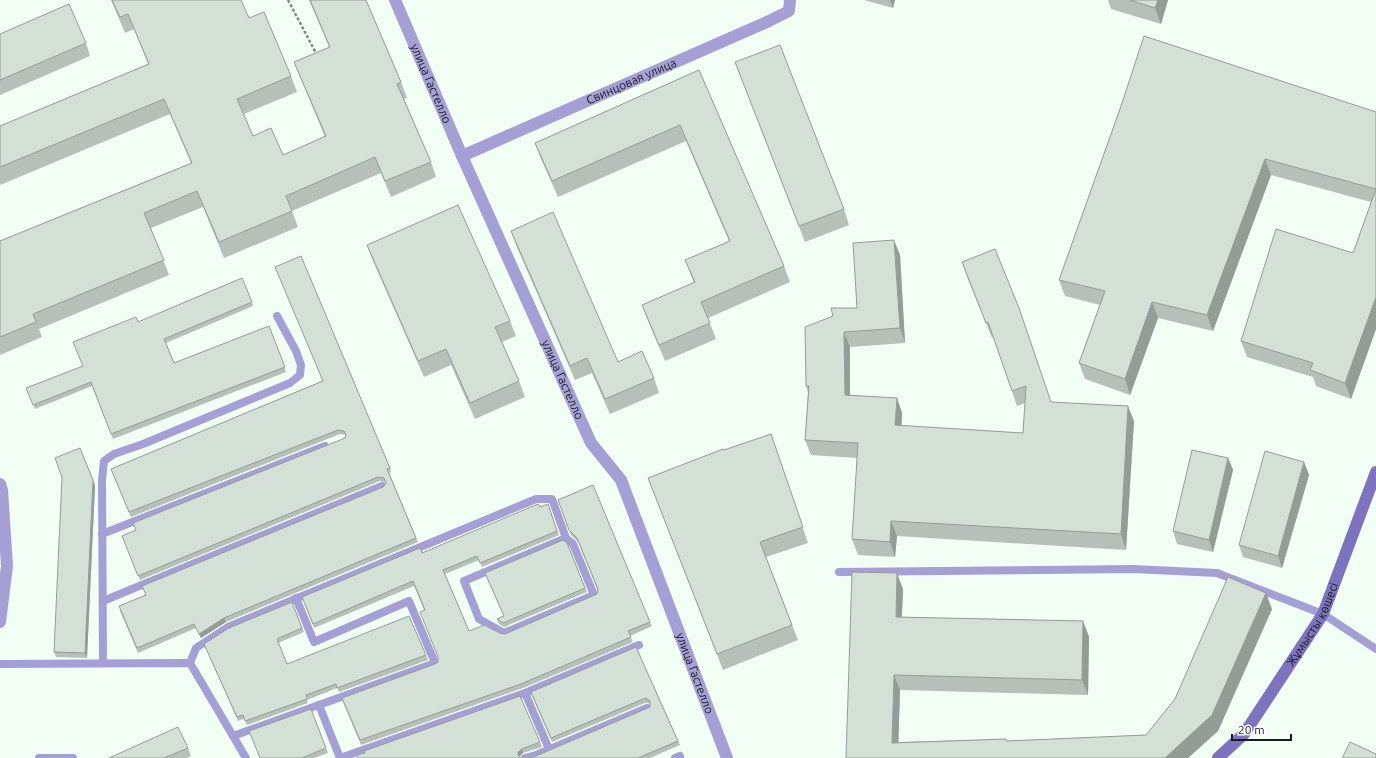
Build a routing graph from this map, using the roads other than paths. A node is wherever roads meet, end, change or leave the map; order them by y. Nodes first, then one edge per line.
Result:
1 (394, 0) edge
2 (790, 0) edge
3 (462, 156) junction
4 (278, 316) dead end
5 (334, 442) edge
6 (1376, 472) edge
7 (0, 484) edge
8 (382, 486) edge
9 (102, 534) junction
10 (566, 538) junction
11 (839, 572) dead end
12 (296, 598) junction
13 (103, 601) junction
14 (1323, 614) junction
15 (0, 622) edge
16 (639, 645) dead end
17 (1376, 649) edge
18 (103, 663) junction
19 (190, 663) junction
20 (0, 664) edge
21 (525, 693) junction
22 (319, 705) junction
23 (647, 708) edge
24 (233, 736) junction
25 (544, 753) edge
26 (39, 758) edge
27 (73, 758) edge
28 (246, 758) edge
29 (340, 758) edge
30 (525, 758) edge
31 (727, 758) edge
32 (1218, 758) edge

1 - 3 street, улица Гастелло
2 - 3 street, Свинцовая улица
3 - 31 street, улица Гастелло
4 - 9 lane
5 - 9 lane
6 - 14 main road, Жұмысты көшесі
7 - 15 street
8 - 13 lane
9 - 13 lane
10 - 10 lane
10 - 12 lane
11 - 14 lane
12 - 19 lane
12 - 22 lane
13 - 18 lane
14 - 17 lane
14 - 32 main road, Жұмысты көшесі
16 - 21 lane
18 - 19 lane
18 - 20 lane
19 - 24 lane
21 - 25 lane
21 - 29 lane
22 - 24 lane
22 - 29 lane
23 - 25 lane
24 - 28 lane
25 - 30 lane
26 - 27 lane

